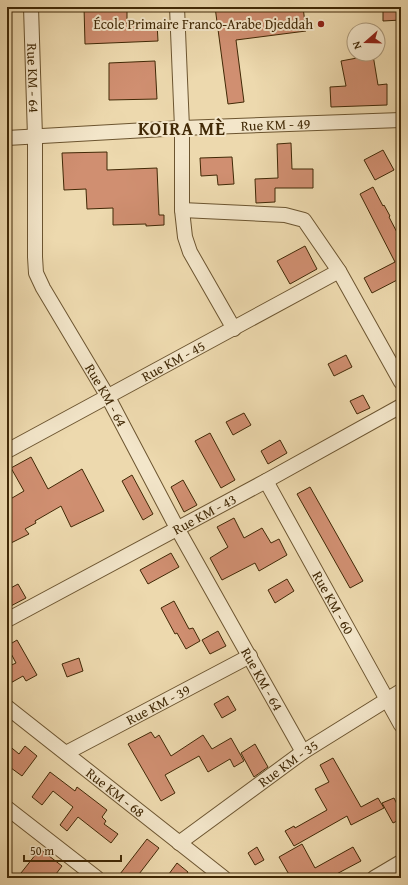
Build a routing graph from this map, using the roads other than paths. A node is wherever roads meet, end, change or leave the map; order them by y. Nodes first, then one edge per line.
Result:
1 (31, 7) edge
2 (177, 7) edge
3 (401, 120) edge
4 (182, 128) junction
5 (35, 137) junction
6 (7, 138) edge
7 (182, 210) junction
8 (339, 271) junction
9 (234, 329) junction
10 (401, 382) edge
11 (108, 397) junction
12 (401, 406) edge
13 (7, 451) edge
14 (266, 481) junction
15 (177, 528) junction
16 (7, 620) edge
17 (250, 656) junction
18 (401, 691) edge
19 (387, 699) junction
20 (7, 707) edge
21 (401, 725) edge
22 (303, 752) junction
23 (66, 753) junction
24 (7, 808) edge
25 (179, 843) junction
26 (401, 862) edge
27 (222, 877) edge
28 (97, 878) edge
29 (374, 878) edge

1 - 5 street, Rue KM - 64
2 - 4 street
3 - 4 street, Rue KM - 49
4 - 5 street, Rue KM - 49
4 - 7 street
5 - 6 street, Rue KM - 49
5 - 11 street, Rue KM - 64
7 - 8 street
7 - 9 street
8 - 9 street, Rue KM - 45
8 - 10 street
9 - 11 street, Rue KM - 45
11 - 13 street, Rue KM - 45
11 - 15 street, Rue KM - 64
12 - 14 street, Rue KM - 43
14 - 15 street, Rue KM - 43
14 - 19 street, Rue KM - 60
15 - 16 street, Rue KM - 43
15 - 17 street, Rue KM - 64
17 - 22 street, Rue KM - 64
17 - 23 street, Rue KM - 39
18 - 19 street, Rue KM - 35
19 - 21 street, Rue KM - 60
19 - 22 street, Rue KM - 35
20 - 23 street, Rue KM - 68
22 - 25 street, Rue KM - 35
23 - 25 street, Rue KM - 68
24 - 28 street
25 - 27 street, Rue KM - 68
26 - 29 street

